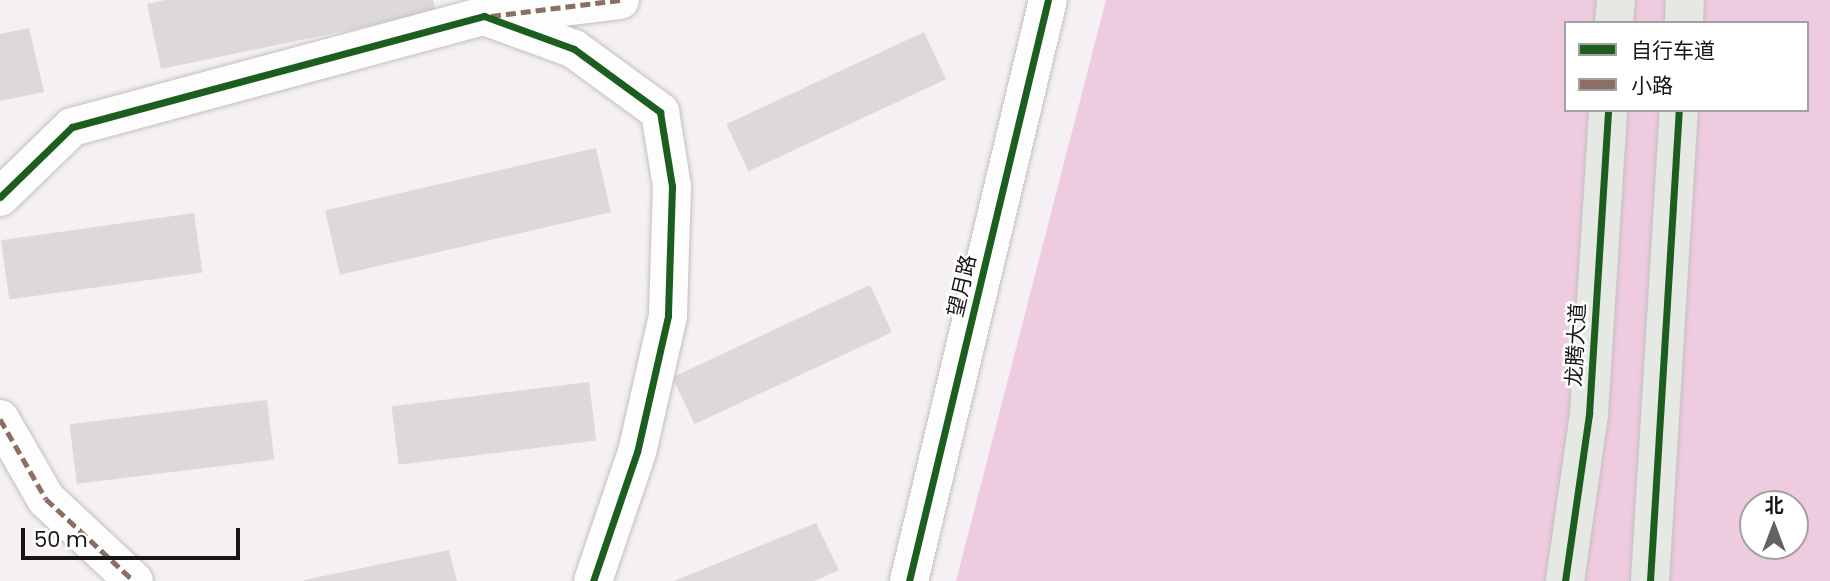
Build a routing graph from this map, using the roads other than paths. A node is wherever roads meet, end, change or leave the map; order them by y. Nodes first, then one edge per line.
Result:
1 (620, 0) edge
2 (1048, 0) edge
3 (1616, 0) edge
4 (1685, 0) edge
5 (484, 16) junction
6 (1614, 21) edge
7 (1684, 21) edge
8 (1608, 112) edge
9 (1679, 112) edge
10 (0, 197) edge
11 (0, 419) edge
12 (134, 581) edge
13 (593, 581) edge
14 (909, 581) edge
15 (1565, 581) edge
16 (1650, 581) edge

1 - 5 street
2 - 14 street, 望月路
3 - 6 main road
4 - 7 main road
5 - 10 street
5 - 13 street
8 - 15 main road, 龙腾大道
9 - 16 main road
11 - 12 street

